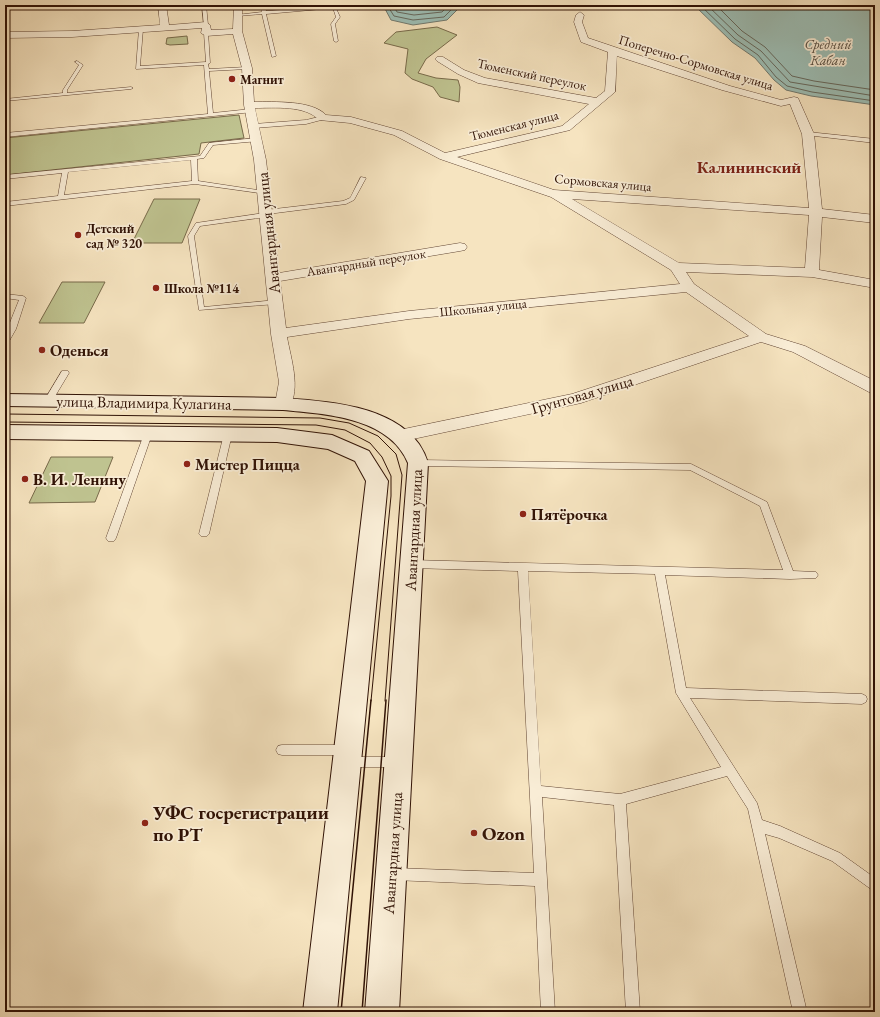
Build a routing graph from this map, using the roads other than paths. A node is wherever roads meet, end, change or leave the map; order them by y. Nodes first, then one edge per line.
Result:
1 (162, 5) edge
2 (204, 5) edge
3 (262, 5) edge
4 (305, 7) edge
5 (238, 10) edge
6 (264, 12) junction
7 (580, 15) dead end
8 (308, 16) dead end
9 (165, 27) junction
10 (141, 29) junction
11 (206, 29) junction
12 (237, 31) junction
13 (5, 35) edge
14 (336, 41) dead end
15 (613, 51) junction
16 (274, 56) dead end
17 (440, 59) dead end
18 (77, 62) dead end
19 (206, 63) junction
20 (247, 68) junction
21 (207, 70) junction
22 (131, 88) dead end
23 (65, 94) junction
24 (5, 100) edge
25 (598, 102) junction
26 (250, 108) junction
27 (211, 115) junction
28 (323, 118) junction
29 (254, 126) junction
30 (808, 134) junction
31 (5, 135) edge
32 (257, 140) junction
33 (875, 141) edge
34 (444, 157) junction
35 (194, 158) junction
36 (65, 171) junction
37 (5, 177) edge
38 (363, 178) dead end
39 (195, 182) junction
40 (264, 193) junction
41 (553, 194) junction
42 (61, 196) junction
43 (5, 204) edge
44 (816, 212) junction
45 (266, 214) junction
46 (875, 219) edge
47 (460, 247) dead end
48 (676, 267) junction
49 (812, 272) junction
50 (273, 278) junction
51 (875, 284) edge
52 (689, 287) junction
53 (5, 296) edge
54 (276, 302) junction
55 (8, 329) edge
56 (279, 334) junction
57 (761, 337) junction
58 (5, 341) edge
59 (65, 373) dead end
60 (875, 388) edge
61 (5, 400) edge
62 (48, 401) junction
63 (283, 404) junction
64 (5, 432) edge
65 (148, 434) junction
66 (228, 434) junction
67 (399, 436) junction
68 (418, 463) junction
69 (204, 534) dead end
70 (111, 538) dead end
71 (411, 564) junction
72 (523, 567) junction
73 (659, 571) junction
74 (790, 575) junction
75 (813, 575) dead end
76 (681, 693) junction
77 (862, 699) dead end
78 (282, 750) dead end
79 (349, 756) junction
80 (398, 762) junction
81 (730, 770) junction
82 (536, 791) junction
83 (620, 800) junction
84 (758, 825) junction
85 (391, 874) junction
86 (541, 880) junction
87 (875, 886) edge
88 (320, 1012) edge
89 (382, 1012) edge
90 (548, 1012) edge
91 (633, 1012) edge
92 (800, 1012) edge

1 - 9 street
2 - 11 lane
3 - 6 lane
4 - 6 lane
4 - 8 lane
4 - 14 lane
5 - 6 lane
5 - 12 street, Авангардная улица
6 - 16 lane
7 - 15 street, Поперечно-Сормовская улица
9 - 10 street
9 - 11 street
10 - 13 street
10 - 19 lane
11 - 12 street
11 - 19 lane
12 - 20 street, Авангардная улица
15 - 25 street, Тюменская улица
15 - 30 street, Поперечно-Сормовская улица
17 - 25 street, Тюменский переулок
18 - 23 lane
19 - 21 lane
20 - 21 lane
20 - 26 street, Авангардная улица
21 - 27 lane
22 - 23 lane
23 - 24 lane
25 - 34 street, Тюменская улица
26 - 27 lane
26 - 28 street, Сормовская улица
26 - 29 street, Авангардная улица
27 - 31 lane
28 - 29 lane
28 - 34 street, Сормовская улица
29 - 32 street, Авангардная улица
30 - 33 lane
30 - 44 street, Поперечно-Сормовская улица
32 - 35 lane
32 - 40 street, Авангардная улица
34 - 41 street, Сормовская улица
35 - 36 lane
35 - 39 lane
36 - 37 lane
36 - 42 lane
38 - 45 lane
39 - 40 lane
39 - 42 lane
40 - 45 street, Авангардная улица
41 - 44 street, Сормовская улица
41 - 48 street
42 - 43 lane
44 - 46 street, Сормовская улица
44 - 49 street, Поперечно-Сормовская улица
45 - 50 street, Авангардная улица
45 - 54 lane
47 - 50 street, Авангардный переулок
48 - 49 street
48 - 52 street
49 - 51 street
50 - 54 street, Авангардная улица
52 - 56 street, Школьная улица
52 - 57 street
53 - 55 lane
54 - 56 street, Авангардная улица
55 - 58 lane
56 - 63 street, Авангардная улица
57 - 60 street
57 - 67 street, Грунтовая улица
59 - 62 lane
61 - 62 main road, улица Владимира Кулагина
62 - 63 main road, улица Владимира Кулагина
63 - 67 main road, Авангардная улица
64 - 65 main road, улица Владимира Кулагина
65 - 66 main road, улица Владимира Кулагина
65 - 70 lane
66 - 69 lane
66 - 79 main road, улица Владимира Кулагина
67 - 68 main road, Авангардная улица
68 - 71 main road, Авангардная улица
68 - 74 lane
71 - 72 lane
71 - 80 main road, Авангардная улица
72 - 73 lane
72 - 82 lane
73 - 74 lane
73 - 76 lane
74 - 75 lane
76 - 77 lane
76 - 81 lane
78 - 79 lane
79 - 80 lane
79 - 88 main road
80 - 85 main road, Авангардная улица
81 - 83 lane
81 - 84 lane
82 - 83 lane
82 - 86 lane
83 - 91 lane
84 - 87 lane
84 - 92 lane
85 - 86 lane
85 - 89 main road, Авангардная улица
86 - 90 lane

